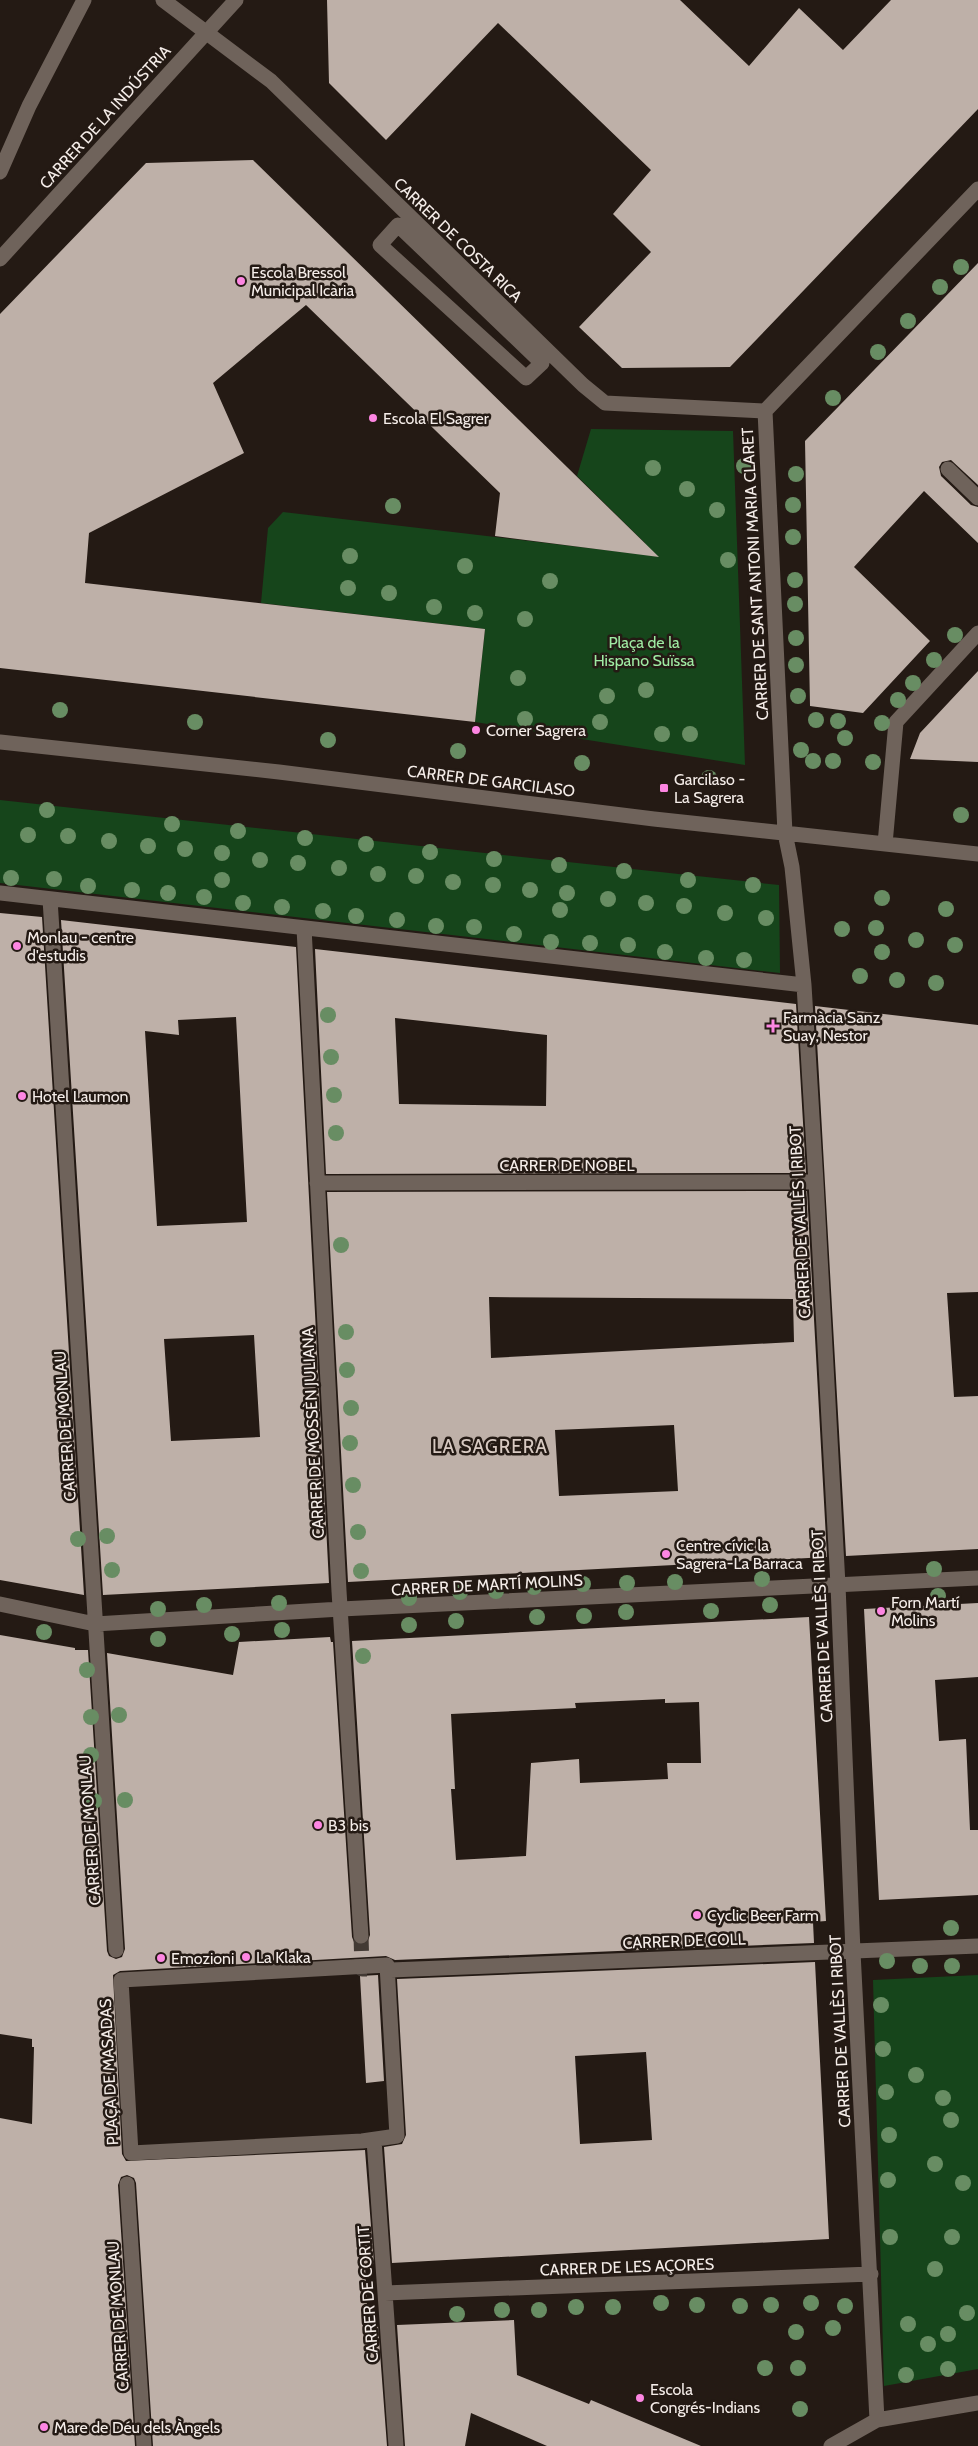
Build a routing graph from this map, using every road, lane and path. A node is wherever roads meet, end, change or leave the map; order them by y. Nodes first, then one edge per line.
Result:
1 (84, 0) edge
2 (163, 0) edge
3 (236, 0) edge
4 (205, 32) junction
5 (0, 172) edge
6 (978, 189) edge
7 (398, 224) joint
8 (0, 259) edge
9 (765, 411) junction
10 (948, 469) dead end
11 (978, 498) edge
12 (978, 634) edge
13 (0, 742) edge
14 (785, 833) junction
15 (885, 844) junction
16 (978, 854) edge
17 (0, 893) edge
18 (50, 899) junction
19 (304, 928) junction
20 (804, 985) junction
21 (816, 1182) junction
22 (317, 1183) junction
23 (978, 1578) edge
24 (838, 1585) junction
25 (0, 1604) edge
26 (341, 1609) junction
27 (94, 1624) junction
28 (361, 1936) tunnel mouth
29 (978, 1946) edge
30 (116, 1950) dead end
31 (853, 1952) junction
32 (392, 1970) dead end
33 (374, 2140) junction
34 (127, 2184) dead end
35 (871, 2274) junction
36 (385, 2293) junction
37 (978, 2403) edge
38 (877, 2420) junction
39 (144, 2446) edge
40 (396, 2446) edge
41 (831, 2446) edge

1 - 5 street
2 - 4 street, CARRER DE COSTA RICA
3 - 4 street, CARRER DE LA INDÚSTRIA
4 - 8 street, CARRER DE LA INDÚSTRIA
4 - 9 street, CARRER DE COSTA RICA
6 - 9 street, CARRER DE SANT ANTONI MARIA CLARET
7 - 7 street, CARRER DE COSTA RICA
9 - 14 street, CARRER DE SANT ANTONI MARIA CLARET
10 - 11 street
12 - 15 street
13 - 14 street, CARRER DE GARCILASO
14 - 15 street, CARRER DE GARCILASO
14 - 20 street, CARRER DE VALLÈS I RIBOT
15 - 16 street, CARRER DE GARCILASO
17 - 18 street
18 - 19 street
18 - 27 street, CARRER DE MONLAU
19 - 20 street
19 - 22 street, CARRER DE MOSSÈN JULIANA
20 - 21 street, CARRER DE VALLÈS I RIBOT
21 - 22 street, CARRER DE NOBEL
21 - 24 street, CARRER DE VALLÈS I RIBOT
22 - 26 street, CARRER DE MOSSÈN JULIANA
23 - 24 street, CARRER DE MARTÍ MOLINS
24 - 26 street, CARRER DE MARTÍ MOLINS
24 - 31 street, CARRER DE VALLÈS I RIBOT
25 - 27 street, CARRER DE MARTÍ MOLINS
26 - 27 street, CARRER DE MARTÍ MOLINS
26 - 28 street, CARRER DE MOSSÈN JULIANA
27 - 30 street, CARRER DE MONLAU
29 - 31 street, CARRER DE COLL
31 - 32 street, CARRER DE COLL
31 - 35 street, CARRER DE VALLÈS I RIBOT
33 - 33 street, PLAÇA DE MASADAS
33 - 36 street, CARRER DE CORTIT
34 - 39 street, CARRER DE MONLAU
35 - 36 street, CARRER DE LES AÇORES
35 - 38 street, CARRER DE VALLÈS I RIBOT
36 - 40 street, CARRER DE CORTIT
37 - 38 street
38 - 41 street

